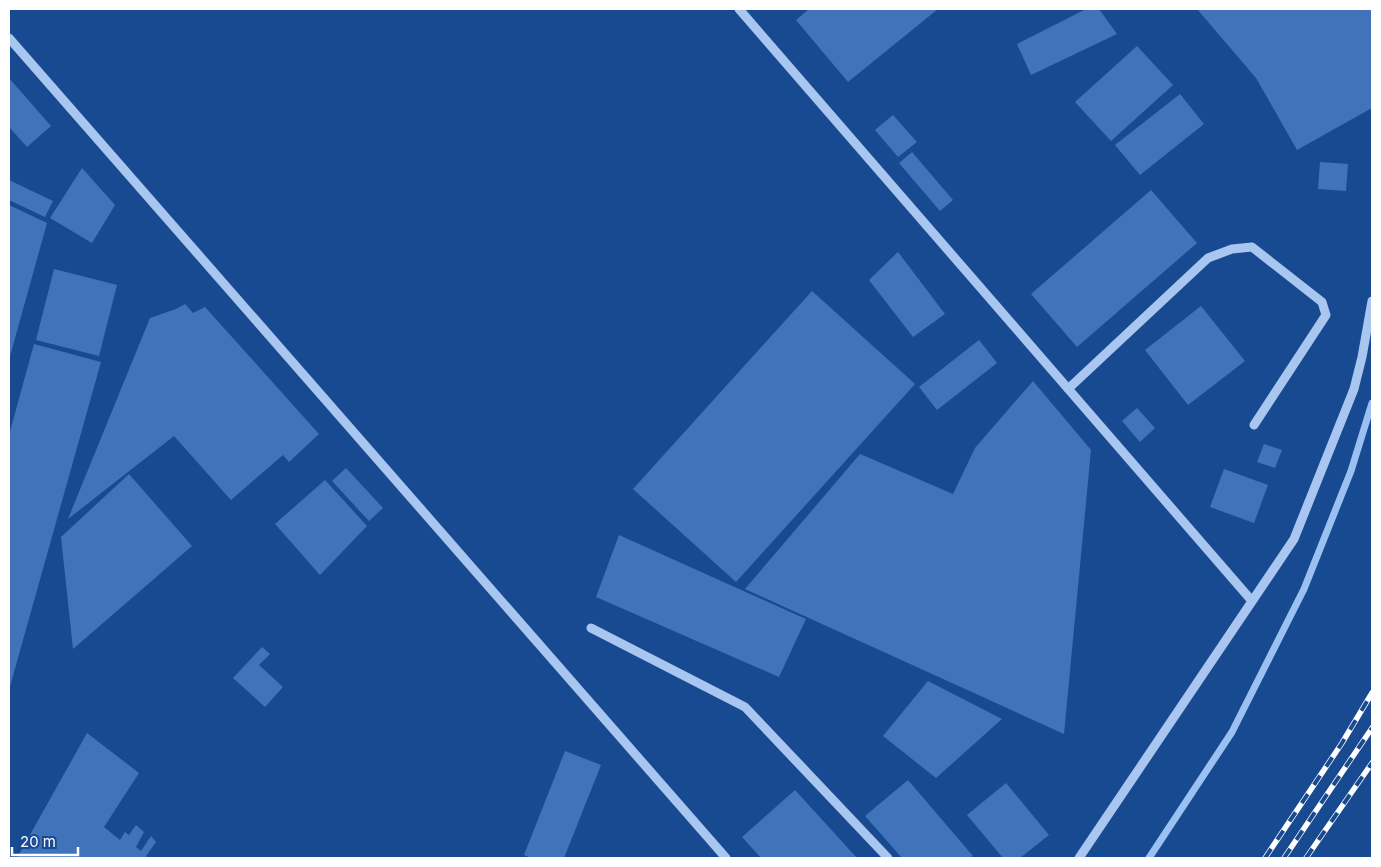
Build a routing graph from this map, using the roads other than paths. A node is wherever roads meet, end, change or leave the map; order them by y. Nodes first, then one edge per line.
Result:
1 (739, 9) edge
2 (9, 38) edge
3 (1372, 301) edge
4 (1068, 389) junction
5 (1254, 425) dead end
6 (1252, 601) junction
7 (591, 628) dead end
8 (726, 858) edge
9 (888, 858) edge
10 (1079, 858) edge

1 - 4 street
2 - 8 street
3 - 6 street
4 - 5 street
4 - 6 street
6 - 10 street
7 - 9 street

